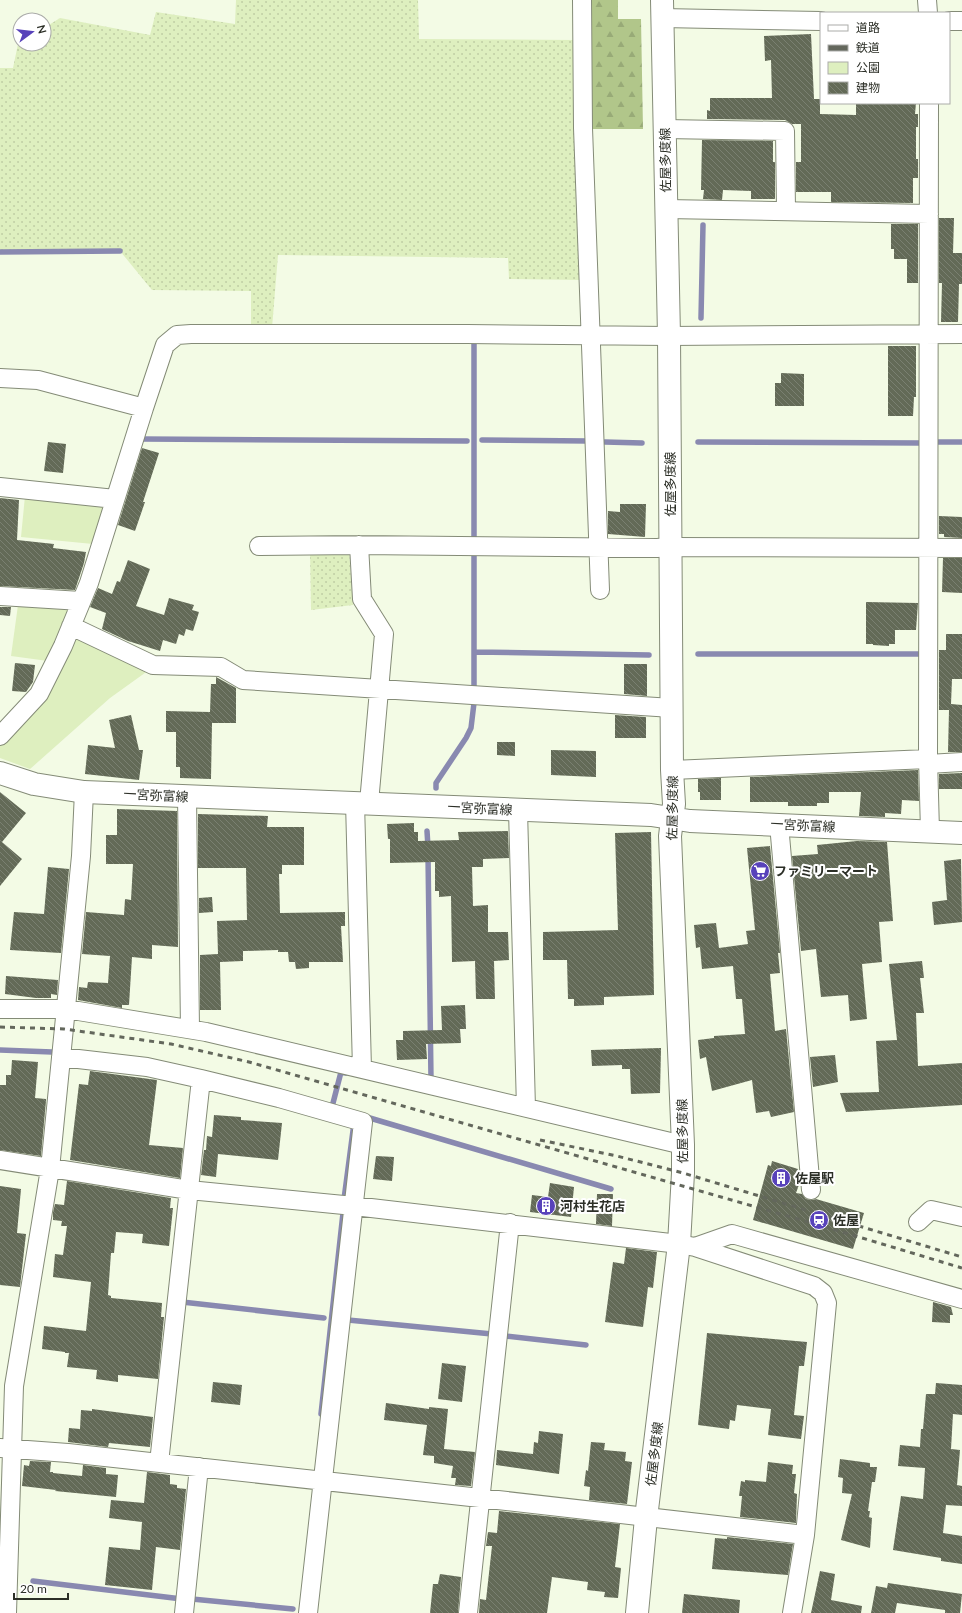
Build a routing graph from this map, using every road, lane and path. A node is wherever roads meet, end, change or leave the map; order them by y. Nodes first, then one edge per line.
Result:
1 (582, 0) edge
2 (927, 0) edge
3 (662, 9) edge
4 (928, 12) edge
5 (820, 21) edge
6 (950, 21) edge
7 (962, 21) edge
8 (929, 104) edge
9 (665, 129) junction
10 (666, 209) junction
11 (786, 210) junction
12 (929, 214) junction
13 (929, 334) junction
14 (962, 334) edge
15 (591, 335) junction
16 (669, 336) junction
17 (0, 378) edge
18 (144, 408) junction
19 (0, 487) edge
20 (115, 499) junction
21 (359, 545) junction
22 (259, 546) dead end
23 (670, 547) junction
24 (598, 548) junction
25 (929, 548) junction
26 (962, 548) edge
27 (600, 590) dead end
28 (0, 596) edge
29 (81, 601) junction
30 (71, 626) junction
31 (379, 689) junction
32 (672, 708) junction
33 (0, 736) edge
34 (928, 761) junction
35 (962, 762) edge
36 (672, 770) junction
37 (0, 773) edge
38 (84, 792) junction
39 (187, 796) junction
40 (362, 803) junction
41 (518, 810) junction
42 (672, 818) junction
43 (779, 824) junction
44 (930, 831) junction
45 (962, 833) edge
46 (0, 1009) edge
47 (66, 1009) junction
48 (190, 1029) junction
49 (61, 1057) junction
50 (362, 1069) junction
51 (201, 1079) junction
52 (526, 1108) junction
53 (683, 1145) junction
54 (0, 1160) edge
55 (50, 1169) junction
56 (189, 1190) junction
57 (811, 1190) dead end
58 (354, 1206) junction
59 (962, 1217) edge
60 (918, 1222) dead end
61 (510, 1223) junction
62 (687, 1246) junction
63 (962, 1299) edge
64 (6, 1449) edge
65 (159, 1463) junction
66 (199, 1467) junction
67 (323, 1481) junction
68 (480, 1498) junction
69 (646, 1518) junction
70 (805, 1535) junction
71 (7, 1613) edge
72 (184, 1613) edge
73 (308, 1613) edge
74 (468, 1613) edge
75 (637, 1613) edge
76 (792, 1613) edge

1 - 15 street
2 - 4 street
3 - 5 street
3 - 9 main road, 佐屋多度線
6 - 7 street
8 - 12 street
9 - 10 main road, 佐屋多度線
9 - 11 street
10 - 11 street
10 - 16 main road, 佐屋多度線
11 - 12 street
12 - 13 street
13 - 14 street
13 - 16 street
13 - 25 street
15 - 16 street
15 - 18 street
15 - 24 street
16 - 23 main road, 佐屋多度線
17 - 18 street
18 - 20 street
19 - 20 street
20 - 29 street
21 - 22 street
21 - 24 street
21 - 31 street
23 - 24 street
23 - 25 street
23 - 32 main road, 佐屋多度線
24 - 27 street
25 - 26 street
25 - 34 street
28 - 29 street
29 - 30 street
30 - 31 street
30 - 33 street
31 - 32 street
31 - 40 street
32 - 36 main road, 佐屋多度線
34 - 35 street
34 - 36 street
34 - 44 street
36 - 42 main road, 佐屋多度線
37 - 38 main road, 一宮弥富線
38 - 39 main road, 一宮弥富線
38 - 47 street
39 - 40 main road, 一宮弥富線
39 - 48 street
40 - 41 main road, 一宮弥富線
40 - 50 street
41 - 42 main road, 一宮弥富線
41 - 52 street
42 - 43 main road, 一宮弥富線
42 - 53 main road, 佐屋多度線
43 - 44 main road, 一宮弥富線
43 - 57 street
44 - 45 main road, 一宮弥富線
46 - 47 street
47 - 48 street
47 - 49 street
48 - 50 street
49 - 51 street
49 - 55 street
50 - 52 street
51 - 56 street
51 - 58 street
52 - 53 street
53 - 62 main road, 佐屋多度線
54 - 55 street
55 - 56 street
55 - 64 street
56 - 58 street
56 - 65 street
58 - 61 street
58 - 67 street
59 - 60 street
61 - 62 street
61 - 68 street
62 - 63 street
62 - 69 main road, 佐屋多度線
62 - 70 street
64 - 65 street
64 - 71 street
65 - 66 street
66 - 67 street
66 - 72 street
67 - 68 street
67 - 73 street
68 - 69 street
68 - 74 street
69 - 70 street
69 - 75 main road, 佐屋多度線
70 - 76 street

